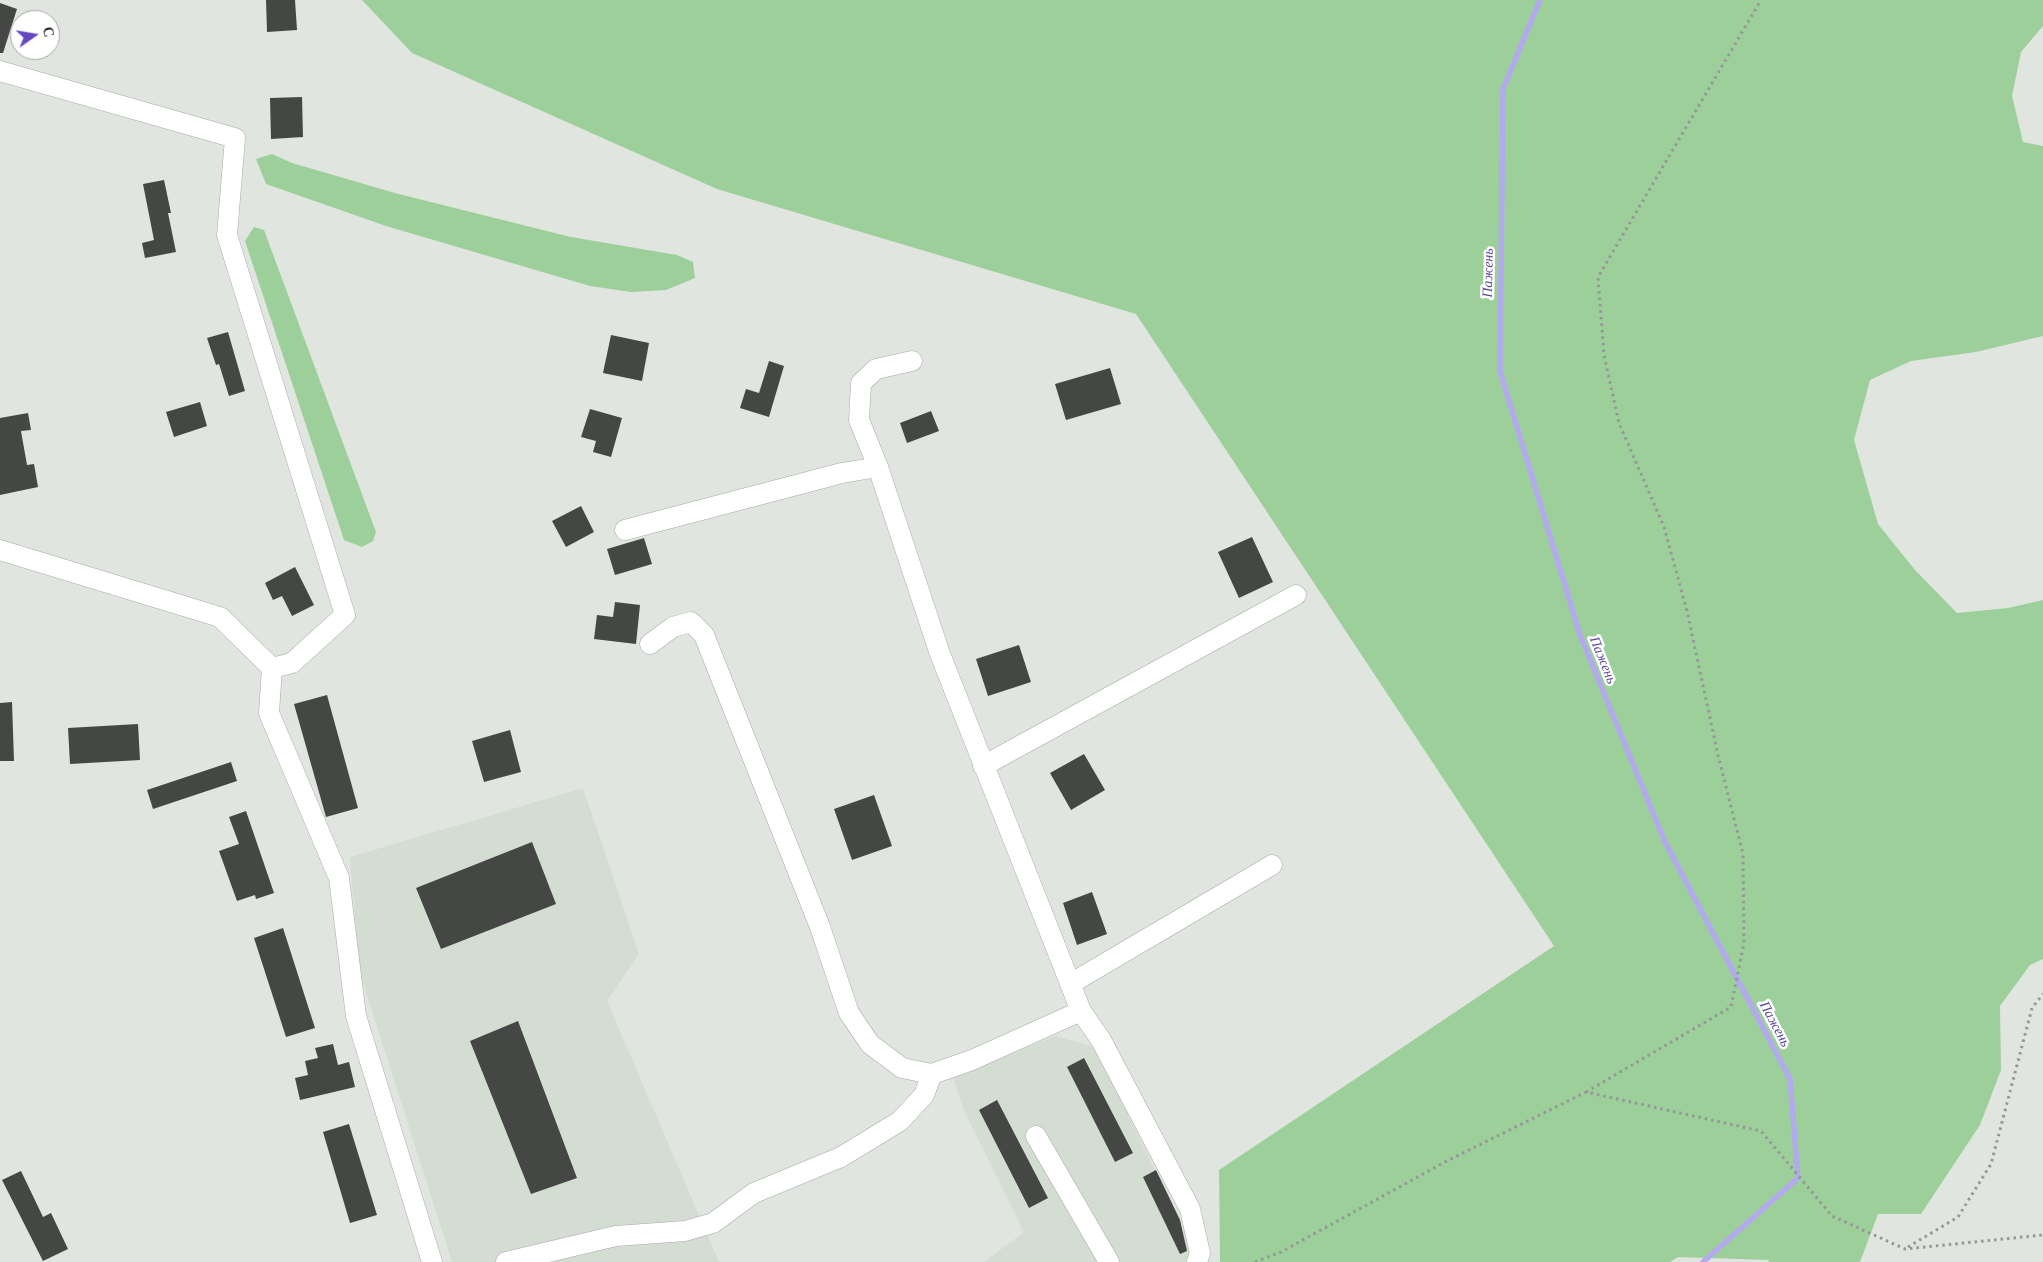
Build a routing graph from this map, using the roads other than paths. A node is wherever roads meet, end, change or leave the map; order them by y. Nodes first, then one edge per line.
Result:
1 (0, 71) edge
2 (912, 361) dead end
3 (878, 467) junction
4 (624, 530) dead end
5 (0, 550) edge
6 (1296, 596) dead end
7 (650, 644) dead end
8 (272, 668) junction
9 (983, 766) junction
10 (1272, 866) dead end
11 (1070, 984) junction
12 (1080, 1011) junction
13 (932, 1074) junction
14 (1036, 1136) dead end
15 (432, 1262) edge
16 (506, 1262) edge
17 (1109, 1262) edge
18 (1197, 1262) edge

1 - 8 street
2 - 3 street
3 - 4 street
3 - 9 street
5 - 8 street
6 - 9 street
7 - 13 street
8 - 15 street
9 - 11 street
10 - 11 street
11 - 12 street
12 - 13 street
12 - 18 street
13 - 16 street
14 - 17 street

